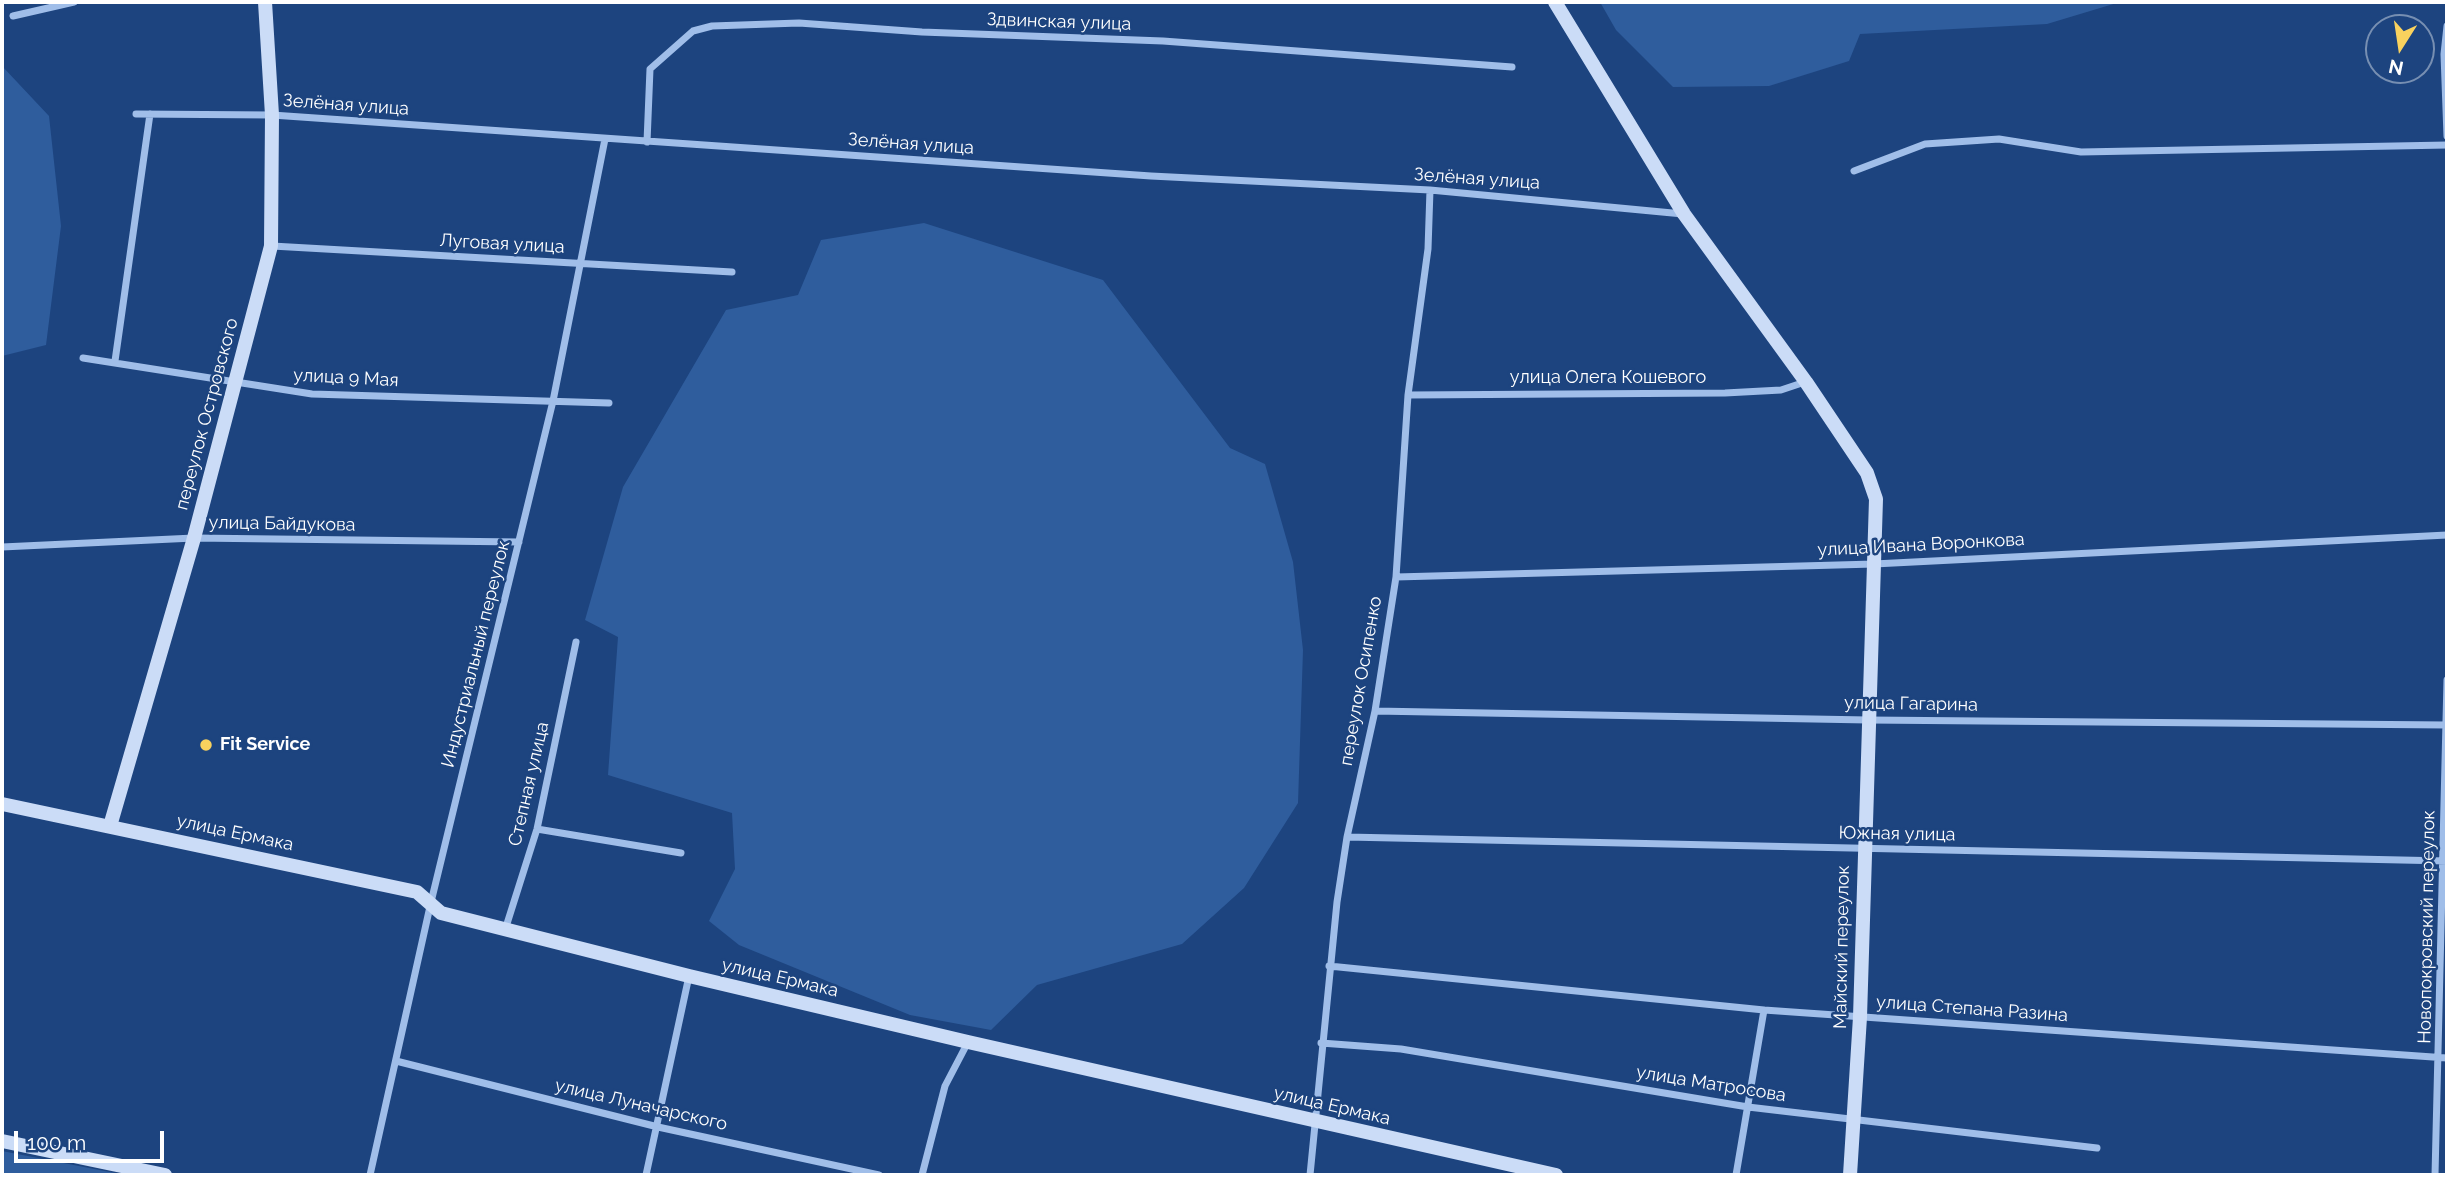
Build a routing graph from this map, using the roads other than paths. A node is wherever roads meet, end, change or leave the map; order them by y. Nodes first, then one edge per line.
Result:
1 (74, 2) edge
2 (265, 2) edge
3 (1555, 2) edge
4 (13, 16) dead end
5 (2447, 26) edge
6 (1512, 67) dead end
7 (136, 114) dead end
8 (150, 114) junction
9 (272, 115) junction
10 (2447, 136) edge
11 (605, 139) junction
12 (648, 142) junction
13 (2447, 145) edge
14 (1854, 171) dead end
15 (1430, 190) junction
16 (1684, 214) junction
17 (271, 246) junction
18 (582, 265) junction
19 (732, 272) dead end
20 (83, 358) dead end
21 (115, 361) junction
22 (1806, 382) junction
23 (236, 384) junction
24 (1408, 395) junction
25 (553, 401) junction
26 (609, 403) dead end
27 (2447, 535) edge
28 (194, 538) junction
29 (519, 542) junction
30 (2, 547) edge
31 (1874, 564) junction
32 (1396, 577) junction
33 (576, 642) dead end
34 (2447, 680) edge
35 (1375, 711) junction
36 (1868, 720) junction
37 (2446, 725) edge
38 (2, 804) edge
39 (110, 826) junction
40 (537, 830) junction
41 (1347, 837) junction
42 (1863, 850) junction
43 (681, 853) dead end
44 (2446, 861) edge
45 (431, 902) junction
46 (505, 930) junction
47 (1329, 966) junction
48 (689, 976) junction
49 (1764, 1010) junction
50 (1860, 1017) junction
51 (968, 1042) junction
52 (1321, 1043) junction
53 (2443, 1058) edge
54 (396, 1061) junction
55 (1748, 1107) junction
56 (1854, 1121) junction
57 (1317, 1123) junction
58 (658, 1127) junction
59 (2, 1141) edge
60 (2097, 1148) dead end
61 (165, 1175) edge
62 (370, 1175) edge
63 (646, 1175) edge
64 (879, 1175) edge
65 (922, 1175) edge
66 (1310, 1175) edge
67 (1556, 1175) edge
68 (1735, 1175) edge
69 (1850, 1175) edge
70 (2435, 1175) edge

1 - 4 street
2 - 9 street, переулок Островского
3 - 16 street, Майский переулок
5 - 10 street
6 - 12 street, Здвинская улица
7 - 8 street, Зелёная улица
8 - 9 street, Зелёная улица
8 - 21 street
9 - 11 street, Зелёная улица
9 - 17 street, переулок Островского
11 - 12 street, Зелёная улица
11 - 18 street, Индустриальный переулок
12 - 15 street, Зелёная улица
13 - 14 street
15 - 16 street, Зелёная улица
15 - 24 street, переулок Осипенко
16 - 22 street, Майский переулок
17 - 18 street, Луговая улица
17 - 23 street, переулок Островского
18 - 19 street, Луговая улица
18 - 25 street, Индустриальный переулок
20 - 21 street, улица 9 Мая
21 - 23 street, улица 9 Мая
22 - 24 street, улица Олега Кошевого
22 - 31 street, Майский переулок
23 - 25 street, улица 9 Мая
23 - 28 street, переулок Островского
24 - 32 street, переулок Осипенко
25 - 26 street, улица 9 Мая
25 - 29 street, Индустриальный переулок
27 - 31 street, улица Ивана Воронкова
28 - 29 street, улица Байдукова
28 - 30 street, улица Байдукова
28 - 39 street, переулок Островского
29 - 45 street, Индустриальный переулок
31 - 32 street, улица Ивана Воронкова
31 - 36 street, Майский переулок
32 - 35 street, переулок Осипенко
33 - 40 street, Степная улица
34 - 37 street, Новопокровский переулок
35 - 36 street, улица Гагарина
35 - 41 street, переулок Осипенко
36 - 37 street, улица Гагарина
36 - 42 street, Майский переулок
37 - 44 street, Новопокровский переулок
38 - 39 street, улица Ермака
39 - 45 street, улица Ермака
40 - 43 street
40 - 46 street, Степная улица
41 - 42 street, Южная улица
41 - 47 street, переулок Осипенко
42 - 44 street, Южная улица
42 - 50 street, Майский переулок
44 - 53 street, Новопокровский переулок
45 - 46 street, улица Ермака
45 - 54 street, Индустриальный переулок
46 - 48 street, улица Ермака
47 - 49 street, улица Степана Разина
47 - 52 street, переулок Осипенко
48 - 51 street, улица Ермака
48 - 58 street
49 - 50 street, улица Степана Разина
49 - 55 street
50 - 53 street, улица Степана Разина
50 - 56 street, Майский переулок
51 - 57 street, улица Ермака
51 - 65 street
52 - 55 street, улица Матросова
52 - 57 street, переулок Осипенко
53 - 70 street, Новопокровский переулок
54 - 58 street, улица Луначарского
54 - 62 street, Индустриальный переулок
55 - 56 street, улица Матросова
55 - 68 street
56 - 60 street, улица Матросова
56 - 69 street, Майский переулок
57 - 66 street, переулок Осипенко
57 - 67 street, улица Ермака
58 - 63 street
58 - 64 street, улица Луначарского
59 - 61 street

